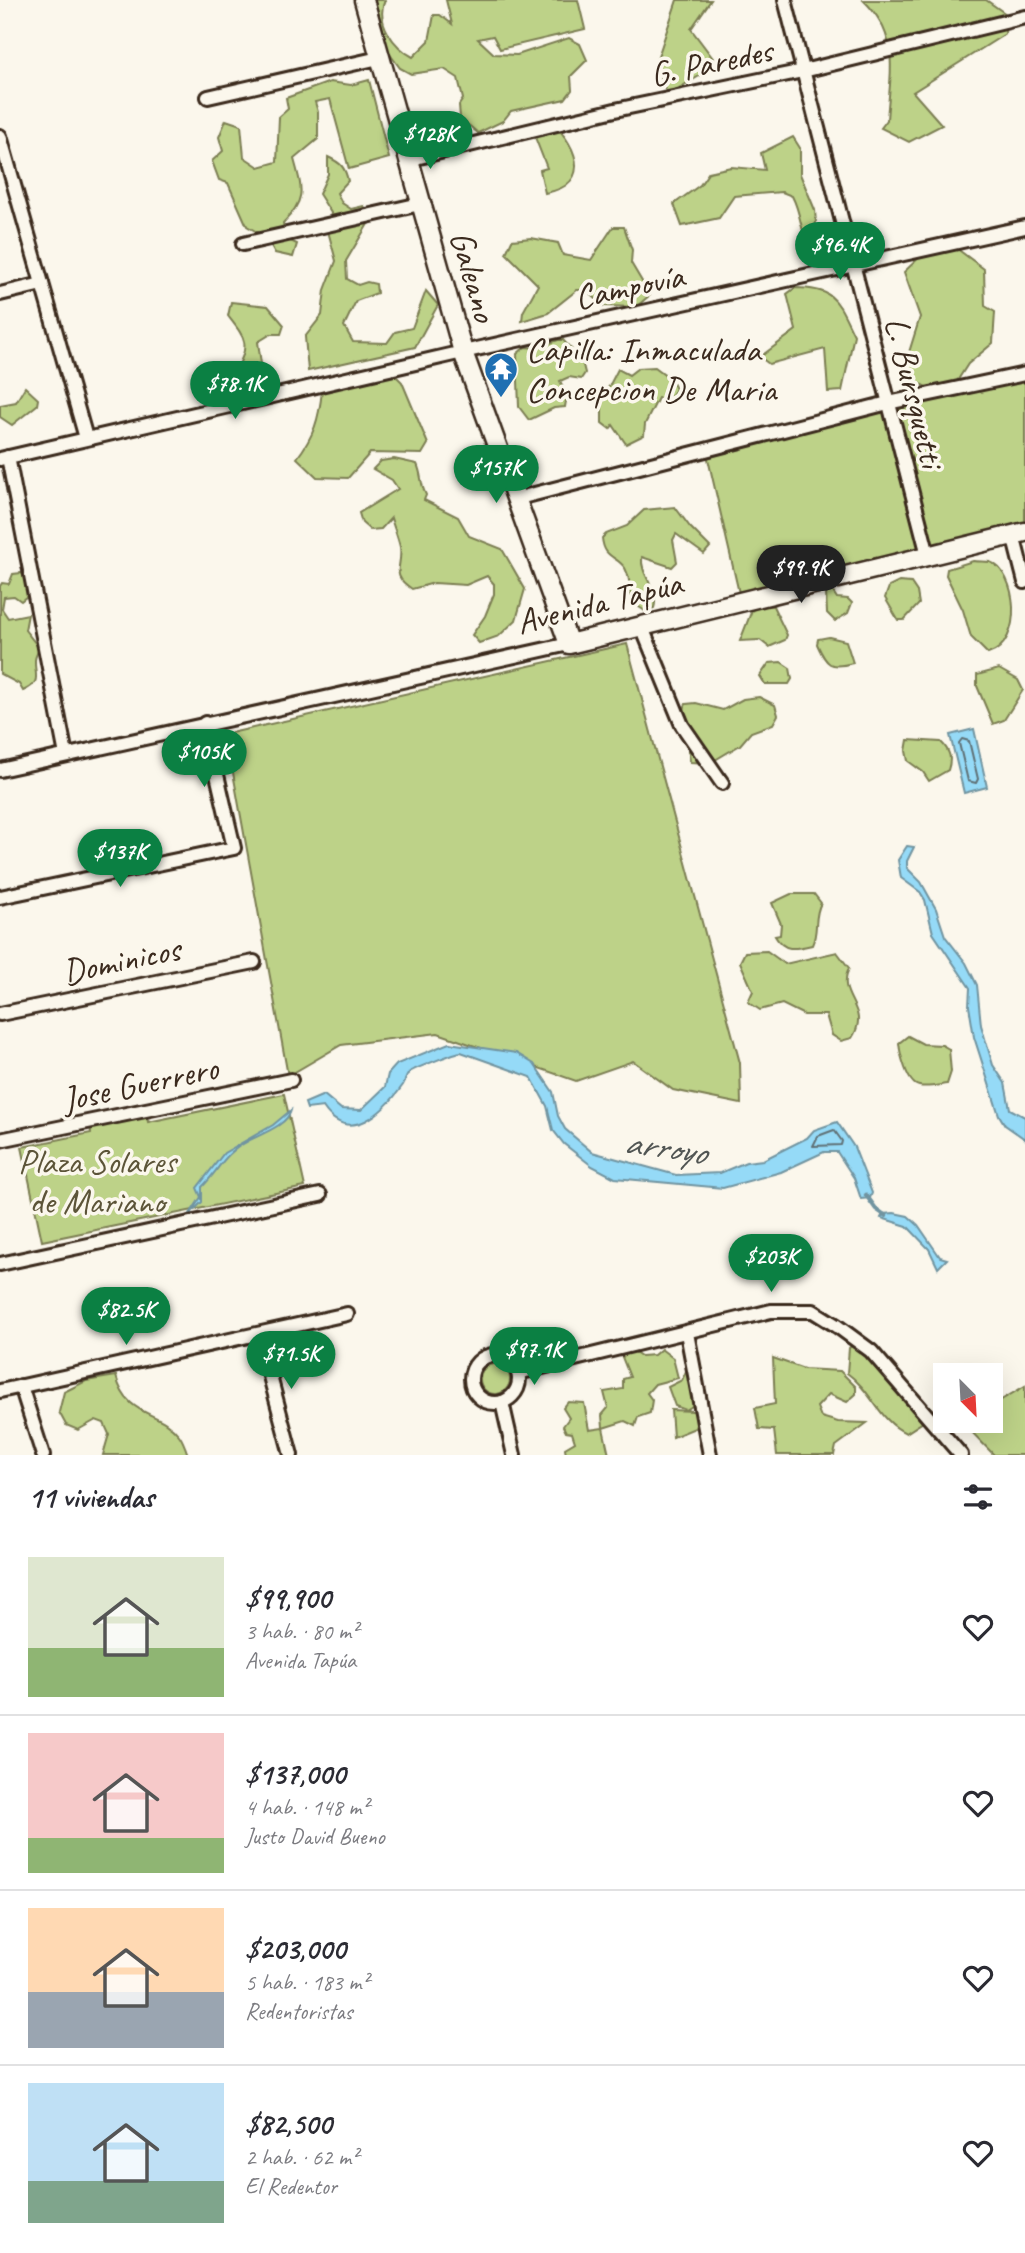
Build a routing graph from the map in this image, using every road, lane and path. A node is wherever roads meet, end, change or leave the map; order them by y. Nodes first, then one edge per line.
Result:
1 (364, 0) edge
2 (785, 0) edge
3 (1025, 17) edge
4 (379, 58) junction
5 (803, 71) junction
6 (208, 97) dead end
7 (0, 136) edge
8 (407, 160) junction
9 (420, 204) junction
10 (1025, 227) edge
11 (243, 244) dead end
12 (853, 265) junction
13 (43, 284) junction
14 (0, 294) edge
15 (463, 352) junction
16 (1025, 374) edge
17 (888, 403) junction
18 (86, 438) junction
19 (4, 458) edge
20 (515, 499) junction
21 (1019, 533) edge
22 (928, 555) junction
23 (1025, 582) edge
24 (641, 625) junction
25 (569, 644) junction
26 (205, 723) junction
27 (66, 755) junction
28 (0, 770) edge
29 (722, 783) dead end
30 (0, 897) edge
31 (254, 962) dead end
32 (0, 1014) edge
33 (290, 1080) dead end
34 (0, 1140) edge
35 (320, 1195) dead end
36 (0, 1264) edge
37 (347, 1314) dead end
38 (687, 1333) junction
39 (259, 1335) junction
40 (518, 1373) junction
41 (21, 1387) junction
42 (0, 1391) edge
43 (502, 1402) junction
44 (43, 1455) edge
45 (291, 1455) edge
46 (514, 1455) edge
47 (709, 1455) edge
48 (961, 1455) edge

1 - 4 street, Galeano
2 - 5 street, L. Bursquetti
3 - 5 street, G. Paredes
4 - 6 street
4 - 8 street, Galeano
5 - 8 street, G. Paredes
5 - 12 street, L. Bursquetti
7 - 13 street
8 - 9 street, Galeano
9 - 11 street
9 - 15 street, Galeano
10 - 12 street, Campovía
12 - 15 street, Campovía
12 - 17 street, L. Bursquetti
13 - 14 street
13 - 18 street
15 - 18 street, Campovía
15 - 20 street, Galeano
16 - 17 street
17 - 20 street
17 - 22 street, L. Bursquetti
18 - 19 street, Campovía
19 - 27 street
20 - 25 street, Galeano
21 - 22 street, Avenida Tapúa
21 - 23 street
22 - 24 street, Avenida Tapúa
24 - 25 street, Avenida Tapúa
24 - 29 street
25 - 26 street, Avenida Tapúa
26 - 27 street, Avenida Tapúa
26 - 30 street
27 - 28 street, Avenida Tapúa
31 - 32 street, Dominicos
33 - 34 street, Jose Guerrero
35 - 36 street
37 - 39 street
38 - 40 street
38 - 47 street
38 - 48 street
39 - 41 street
39 - 45 street
40 - 43 street
40 - 43 street
41 - 42 street
41 - 44 street
43 - 46 street

